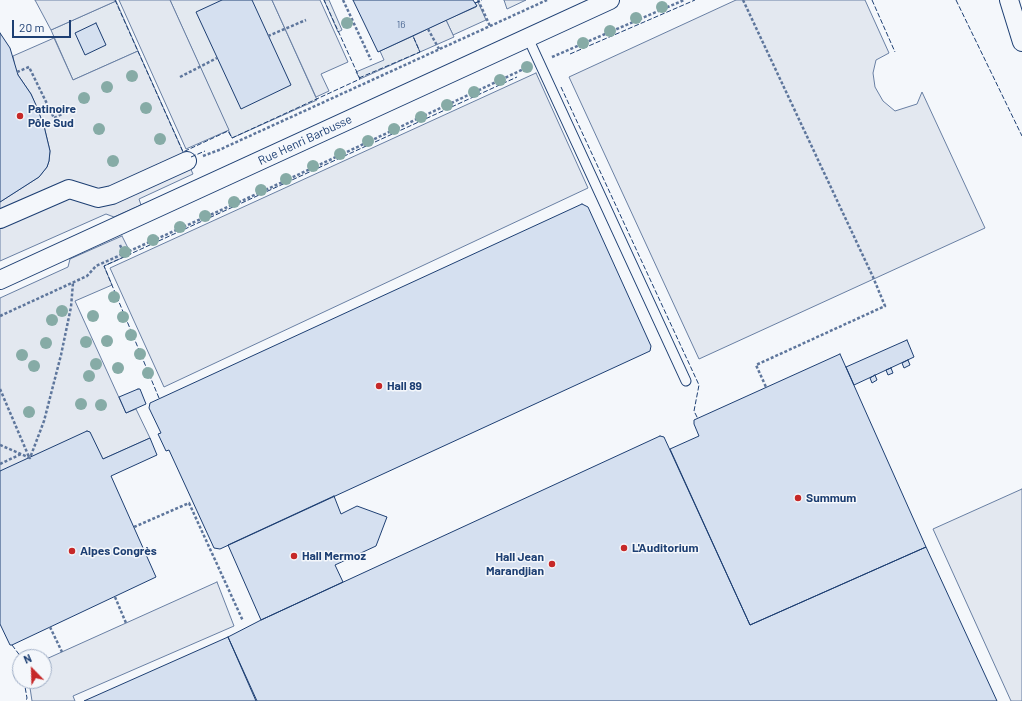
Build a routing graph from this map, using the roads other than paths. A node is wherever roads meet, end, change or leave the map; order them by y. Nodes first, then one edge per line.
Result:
1 (610, 0) edge
2 (1014, 7) edge
3 (528, 38) junction
4 (1022, 42) edge
5 (187, 161) road end
6 (0, 219) edge
7 (0, 280) edge
8 (686, 381) dead end

1 - 3 street, Rue Henri Barbusse
2 - 4 street
3 - 7 street, Rue Henri Barbusse
3 - 8 lane
5 - 6 street

